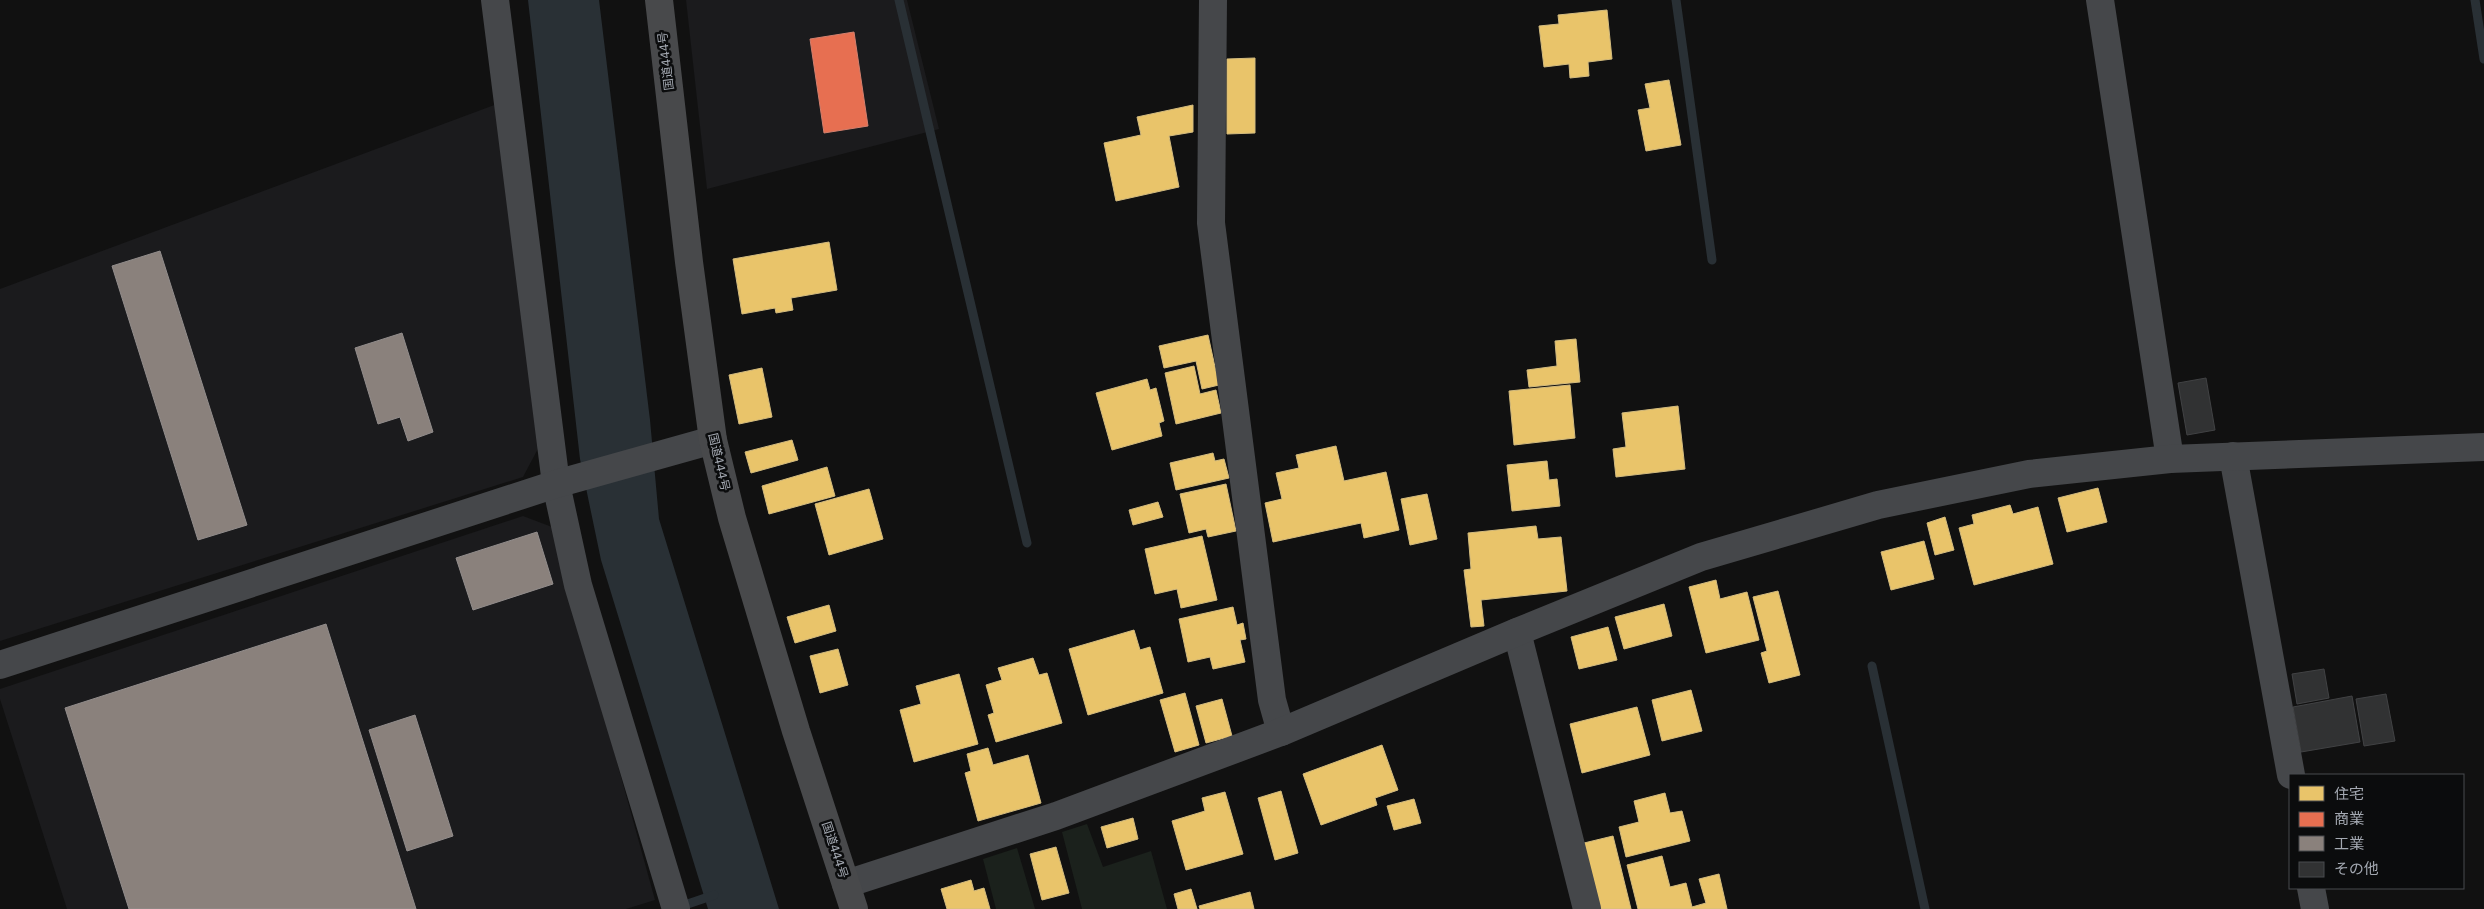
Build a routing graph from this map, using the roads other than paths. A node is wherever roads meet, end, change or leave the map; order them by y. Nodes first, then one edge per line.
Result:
1 (495, 0) edge
2 (659, 0) edge
3 (1213, 0) edge
4 (2100, 0) edge
5 (713, 440) junction
6 (2484, 447) edge
7 (2233, 456) junction
8 (2170, 460) junction
9 (564, 481) junction
10 (1517, 632) junction
11 (0, 665) edge
12 (1281, 732) junction
13 (2291, 774) edge
14 (2311, 889) edge
15 (850, 897) edge
16 (674, 904) edge
17 (1587, 909) edge
18 (2315, 909) edge

1 - 9 street
2 - 5 highway, 国道444号
3 - 12 street
4 - 8 street
5 - 9 street
5 - 15 highway, 国道444号
6 - 7 street
7 - 8 street
7 - 13 street
8 - 10 street
9 - 11 street
9 - 16 street
10 - 12 street
10 - 17 street
12 - 15 street
14 - 18 street

